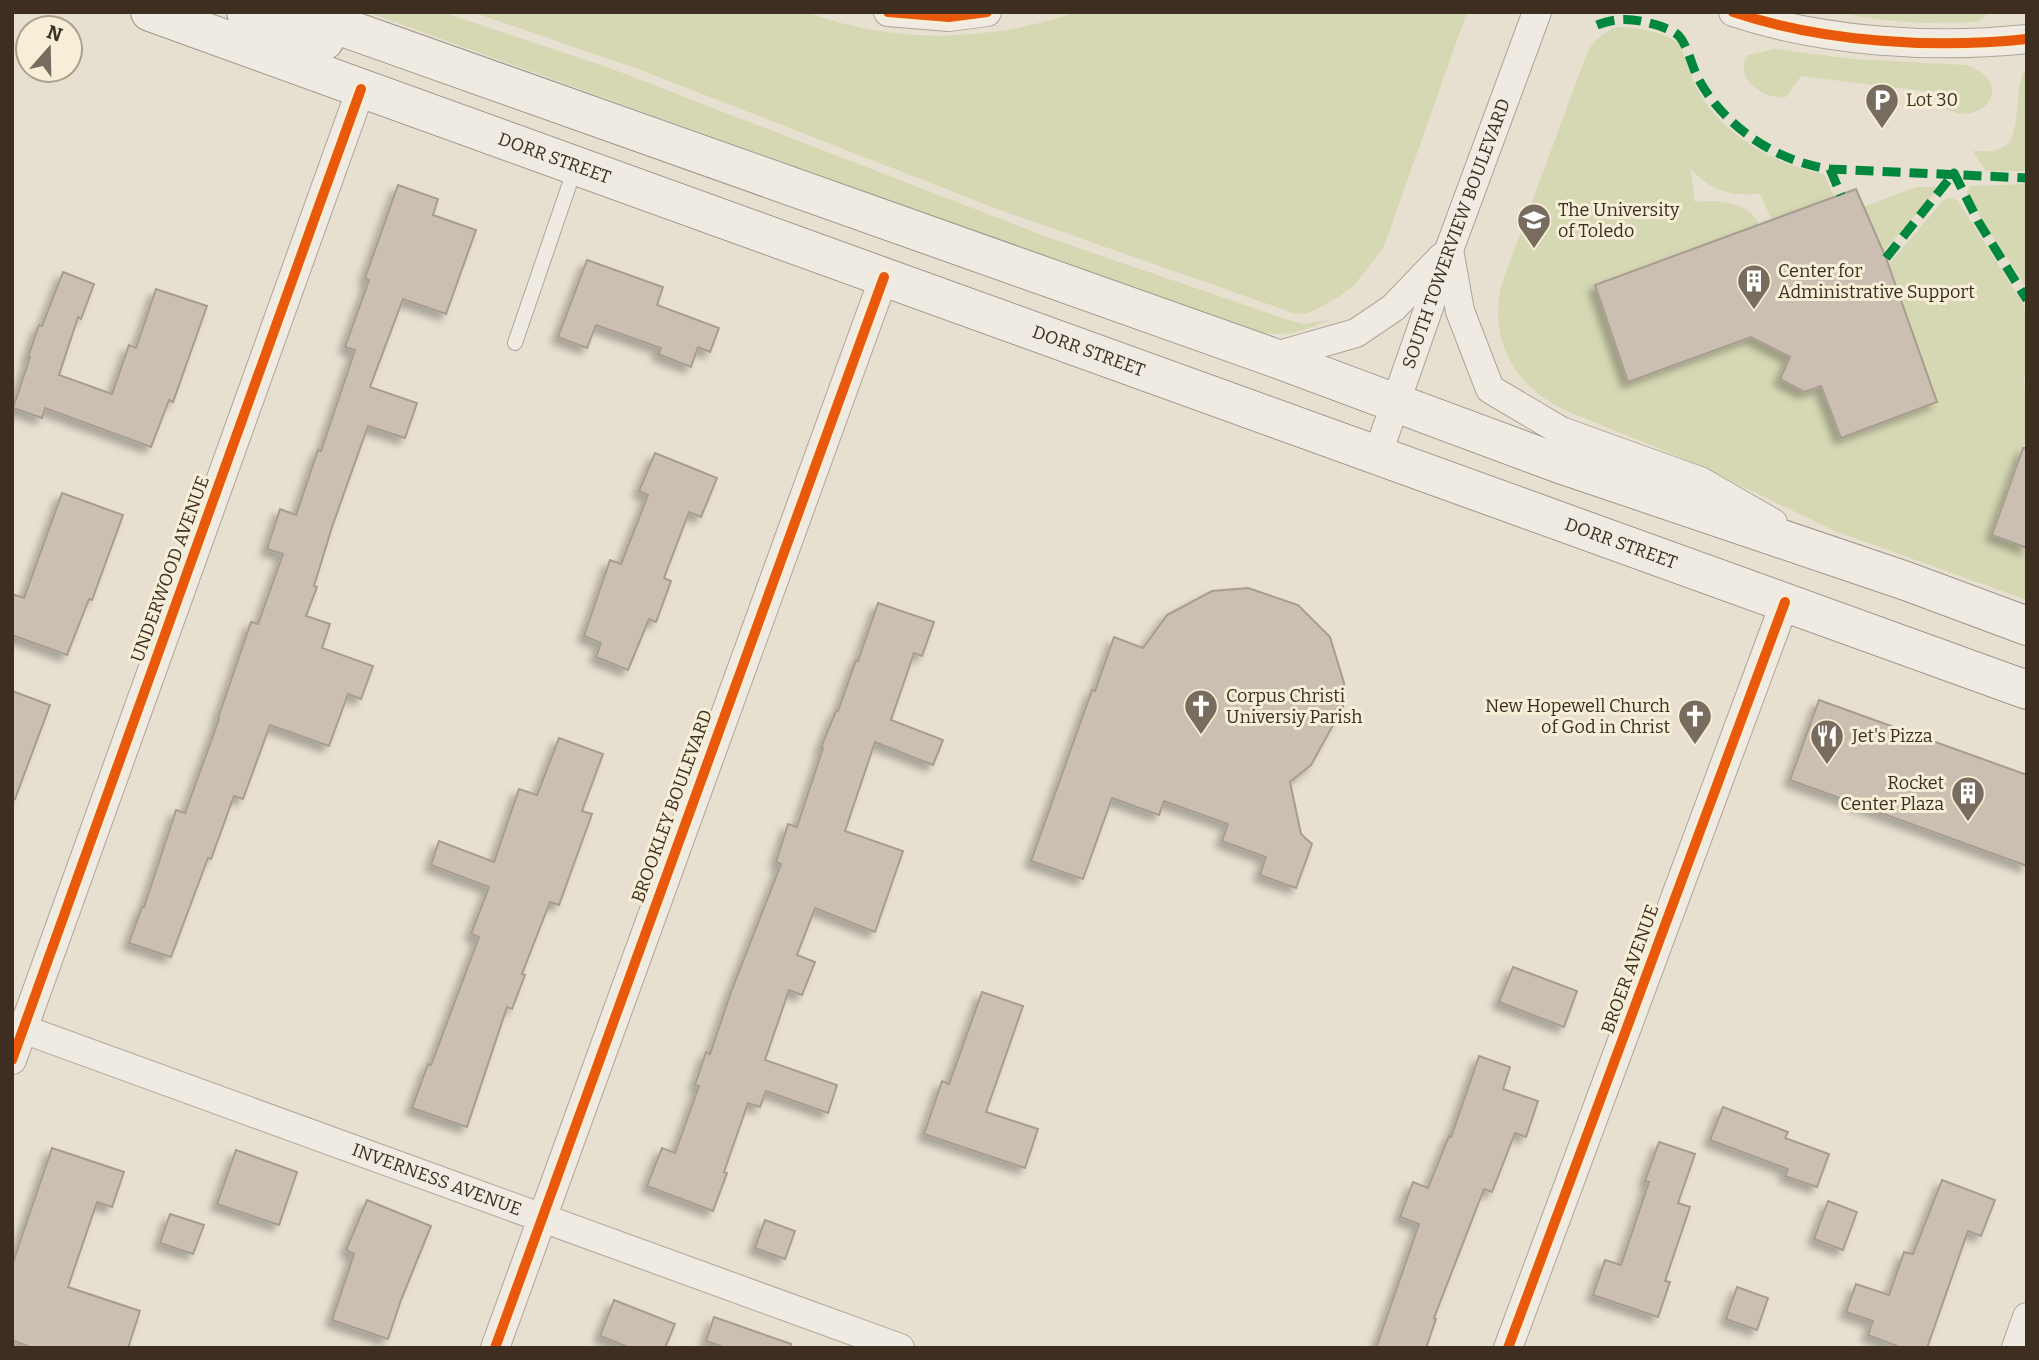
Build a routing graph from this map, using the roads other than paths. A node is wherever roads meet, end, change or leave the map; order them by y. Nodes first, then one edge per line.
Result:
1 (246, 12) edge
2 (300, 12) edge
3 (888, 12) edge
4 (987, 12) edge
5 (1537, 12) edge
6 (1733, 12) edge
7 (174, 16) edge
8 (2027, 39) edge
9 (503, 84) junction
10 (361, 89) junction
11 (575, 166) junction
12 (1449, 250) junction
13 (884, 277) junction
14 (515, 343) dead end
15 (1272, 357) junction
16 (1395, 403) junction
17 (1377, 456) junction
18 (1825, 554) junction
19 (1785, 603) junction
20 (2027, 626) edge
21 (2027, 690) edge
22 (18, 1027) edge
23 (12, 1060) edge
24 (541, 1218) junction
25 (2027, 1317) edge
26 (495, 1348) edge
27 (900, 1348) edge
28 (1508, 1348) edge
29 (2016, 1348) edge

1 - 9 main road
2 - 9 main road
3 - 4 street
5 - 12 street, SOUTH TOWERVIEW BOULEVARD
6 - 8 street
7 - 10 main road, DORR STREET
9 - 15 main road
10 - 11 main road, DORR STREET
10 - 22 street, UNDERWOOD AVENUE
11 - 13 main road, DORR STREET
11 - 14 lane
12 - 15 street
12 - 16 street, SOUTH TOWERVIEW BOULEVARD
12 - 18 street
13 - 17 main road, DORR STREET
13 - 24 street, BROOKLEY BOULEVARD
15 - 16 main road
16 - 17 street, SOUTH TOWERVIEW BOULEVARD
16 - 18 main road
17 - 19 main road, DORR STREET
18 - 20 main road
19 - 21 main road, DORR STREET
19 - 28 street, BROER AVENUE
22 - 23 street, UNDERWOOD AVENUE
22 - 24 street, INVERNESS AVENUE
24 - 26 street, BROOKLEY BOULEVARD
24 - 27 street, INVERNESS AVENUE
25 - 29 street

